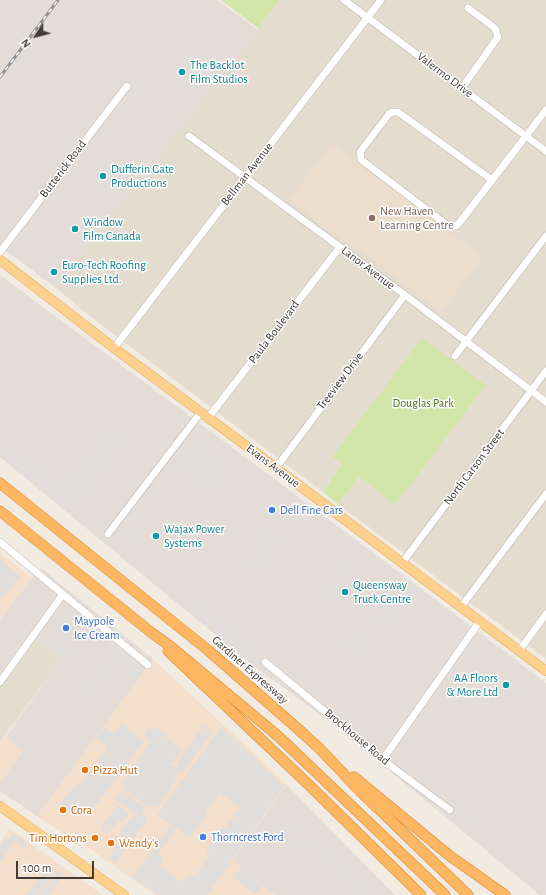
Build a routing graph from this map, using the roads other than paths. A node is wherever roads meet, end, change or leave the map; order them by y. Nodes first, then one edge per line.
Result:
1 (344, 0) edge
2 (380, 0) edge
3 (468, 8) dead end
4 (367, 18) junction
5 (126, 86) dead end
6 (462, 88) junction
7 (546, 110) edge
8 (189, 136) dead end
9 (526, 136) junction
10 (546, 151) edge
11 (244, 177) junction
12 (492, 180) junction
13 (546, 236) edge
14 (340, 246) junction
15 (0, 252) edge
16 (0, 260) edge
17 (405, 295) junction
18 (466, 341) junction
19 (114, 348) junction
20 (455, 356) dead end
21 (546, 371) edge
22 (532, 391) junction
23 (546, 402) edge
24 (200, 412) junction
25 (208, 418) junction
26 (276, 468) junction
27 (0, 483) edge
28 (546, 494) edge
29 (0, 511) edge
30 (108, 534) dead end
31 (0, 542) edge
32 (402, 563) junction
33 (63, 594) junction
34 (461, 606) junction
35 (546, 614) edge
36 (480, 621) junction
37 (152, 633) junction
38 (519, 651) junction
39 (265, 662) dead end
40 (148, 665) dead end
41 (546, 671) edge
42 (0, 682) edge
43 (319, 748) junction
44 (383, 759) junction
45 (0, 806) edge
46 (450, 810) dead end
47 (124, 895) edge
48 (421, 895) edge
49 (445, 895) edge
50 (468, 895) edge
51 (505, 895) edge

1 - 4 street, Valermo Drive
2 - 4 street, Bellman Avenue
3 - 6 street
4 - 6 street, Valermo Drive
4 - 11 street, Bellman Avenue
5 - 15 street, Butterick Road
6 - 9 street, Valermo Drive
7 - 9 street
8 - 11 street, Lanor Avenue
9 - 10 street, Valermo Drive
9 - 12 street
11 - 14 street, Lanor Avenue
11 - 19 street, Bellman Avenue
12 - 12 street
13 - 18 street
14 - 17 street, Lanor Avenue
14 - 25 street, Paula Boulevard
16 - 19 main road, Evans Avenue
17 - 18 street, Lanor Avenue
17 - 26 street, Treeview Drive
18 - 20 street
18 - 22 street, Lanor Avenue
19 - 24 main road, Evans Avenue
21 - 22 street, North Carson Street
22 - 23 street, Lanor Avenue
22 - 32 street, North Carson Street
24 - 25 main road, Evans Avenue
24 - 30 street
25 - 26 main road, Evans Avenue
26 - 32 main road, Evans Avenue
27 - 43 highway, Gardiner Expressway
28 - 34 street
29 - 37 highway
31 - 33 street
32 - 34 main road, Evans Avenue
33 - 40 street
33 - 42 street
34 - 36 main road, Evans Avenue
35 - 38 street
36 - 38 main road, Evans Avenue
36 - 44 street
37 - 48 highway
37 - 49 highway
38 - 41 main road, Evans Avenue
39 - 44 street, Brockhouse Road
43 - 50 highway, Gardiner Expressway
43 - 51 highway
44 - 46 street, Brockhouse Road
45 - 47 main road

